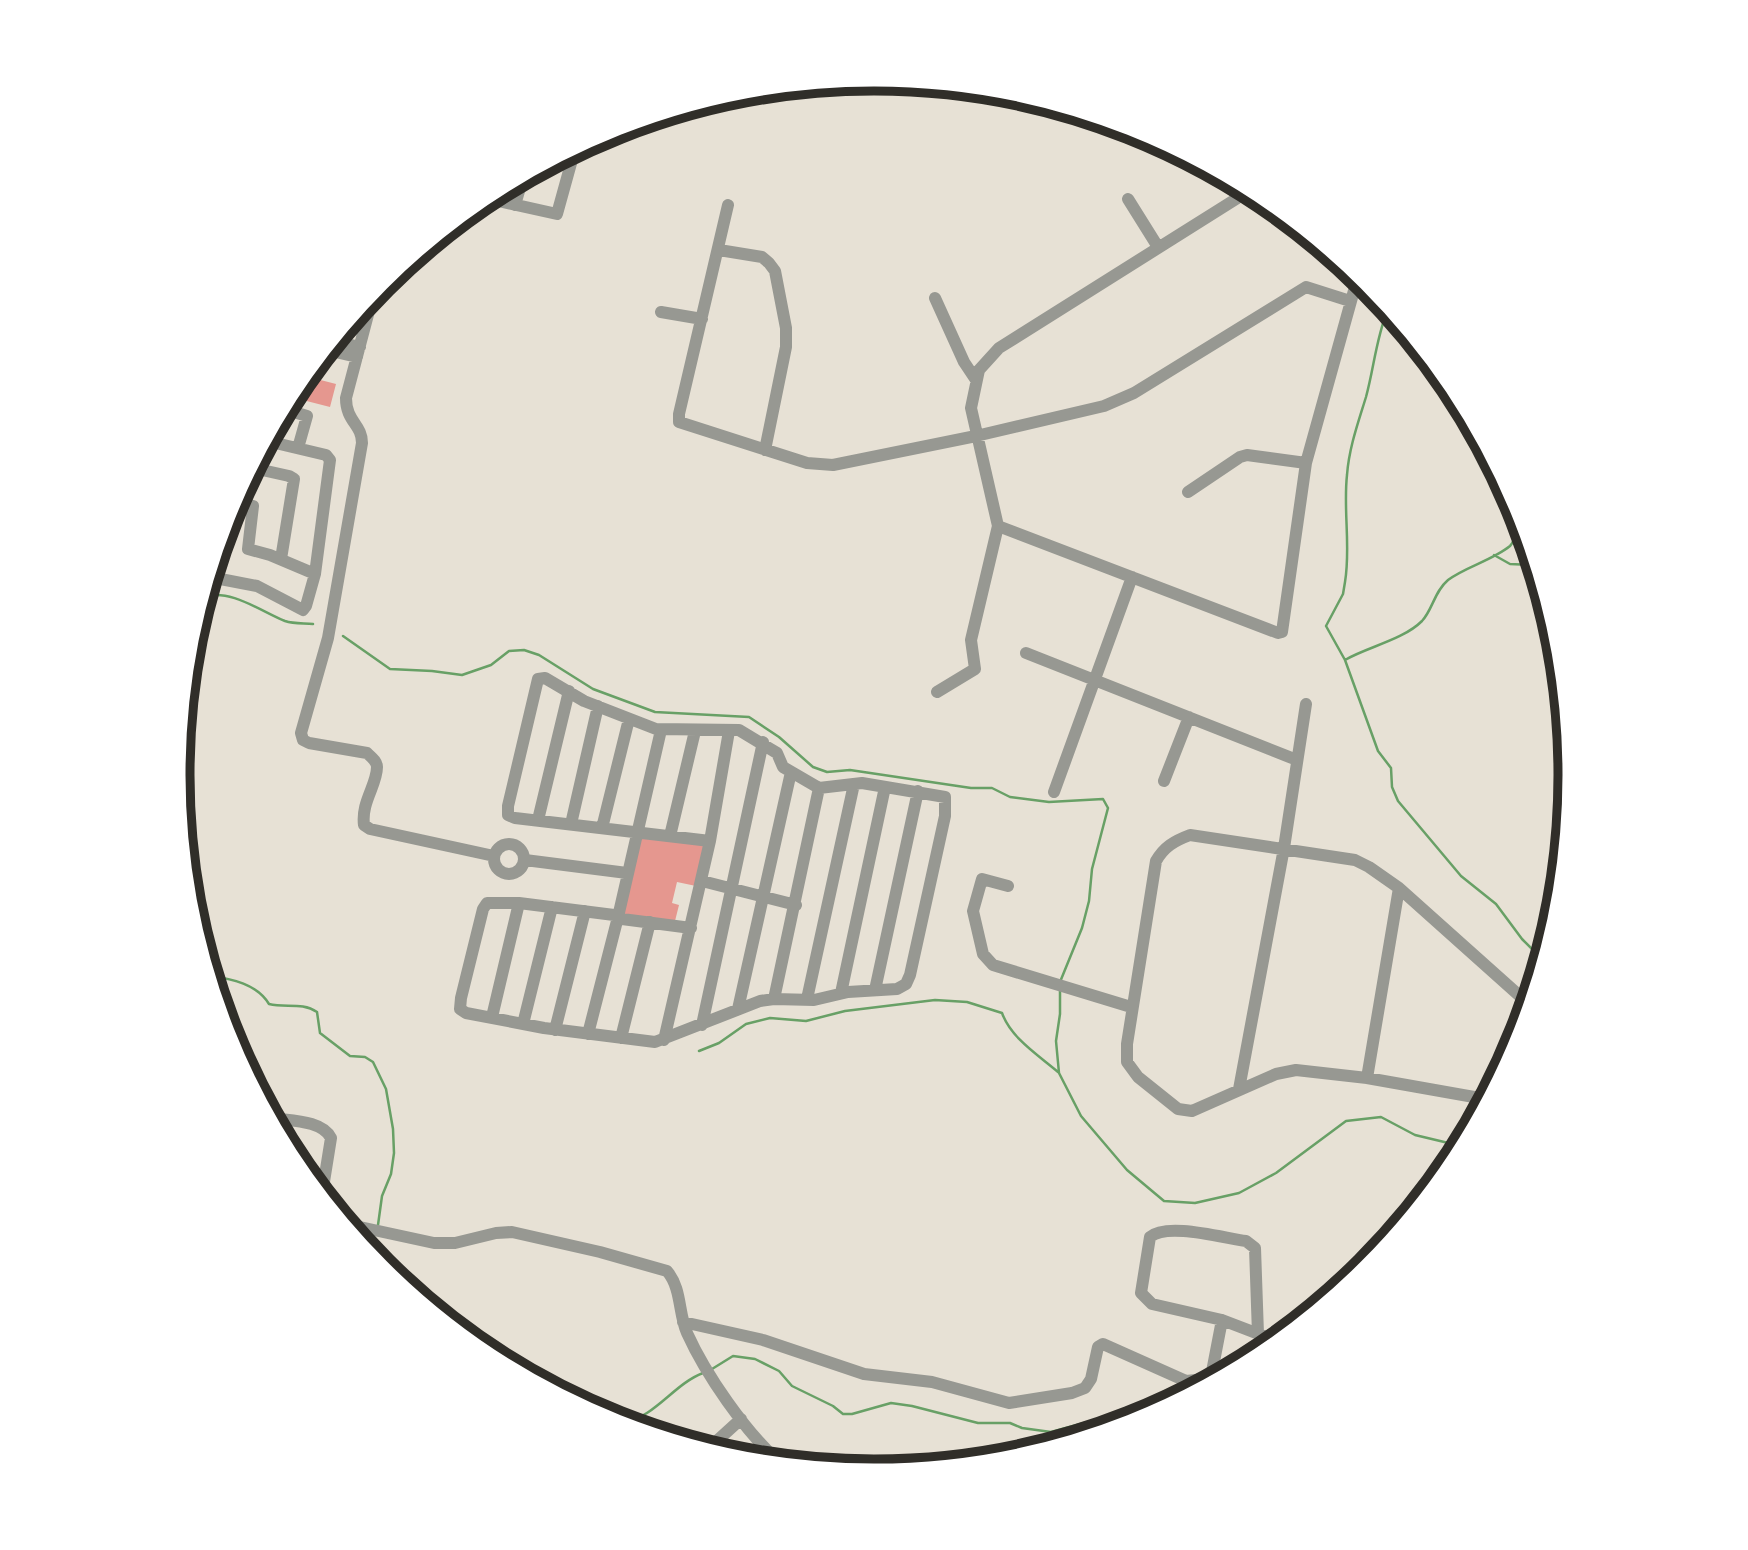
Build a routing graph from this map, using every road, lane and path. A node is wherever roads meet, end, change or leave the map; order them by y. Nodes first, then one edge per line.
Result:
1 (571, 162) edge
2 (519, 191) edge
3 (1238, 197) edge
4 (1128, 199) dead end
5 (501, 202) edge
6 (515, 205) junction
7 (728, 205) dead end
8 (1158, 247) junction
9 (719, 250) junction
10 (1354, 288) edge
11 (935, 298) dead end
12 (1350, 301) junction
13 (661, 312) dead end
14 (368, 315) edge
15 (702, 319) junction
16 (343, 345) edge
17 (338, 351) edge
18 (359, 352) junction
19 (976, 380) junction
20 (295, 412) edge
21 (976, 436) junction
22 (277, 443) edge
23 (298, 448) junction
24 (765, 450) junction
25 (1306, 463) junction
26 (262, 470) edge
27 (1188, 492) dead end
28 (246, 504) edge
29 (998, 526) junction
30 (281, 559) junction
31 (315, 574) junction
32 (1132, 577) junction
33 (219, 579) edge
34 (1026, 653) dead end
35 (1096, 679) junction
36 (569, 691) junction
37 (937, 692) dead end
38 (1306, 704) dead end
39 (598, 706) junction
40 (1188, 717) junction
41 (629, 719) junction
42 (661, 730) junction
43 (695, 730) junction
44 (729, 731) junction
45 (763, 742) junction
46 (1297, 760) junction
47 (791, 772) junction
48 (1164, 781) dead end
49 (854, 784) junction
50 (820, 788) junction
51 (885, 788) junction
52 (918, 791) junction
53 (1054, 792) dead end
54 (538, 820) junction
55 (571, 824) junction
56 (602, 828) junction
57 (636, 832) junction
58 (670, 836) junction
59 (710, 841) junction
60 (1284, 848) junction
61 (495, 856) junction
62 (524, 860) junction
63 (627, 873) junction
64 (702, 881) junction
65 (1008, 886) dead end
66 (1399, 888) junction
67 (733, 890) junction
68 (764, 897) junction
69 (519, 904) junction
70 (796, 905) junction
71 (552, 907) junction
72 (585, 911) junction
73 (618, 917) junction
74 (650, 922) junction
75 (691, 928) junction
76 (875, 990) junction
77 (841, 993) junction
78 (1521, 997) edge
79 (774, 999) junction
80 (807, 999) junction
81 (1131, 1007) junction
82 (738, 1009) junction
83 (492, 1017) junction
84 (523, 1024) junction
85 (702, 1025) junction
86 (555, 1030) junction
87 (588, 1034) junction
88 (621, 1038) junction
89 (664, 1040) junction
90 (1367, 1078) junction
91 (1239, 1089) junction
92 (1477, 1097) edge
93 (284, 1120) edge
94 (324, 1181) edge
95 (361, 1227) edge
96 (1222, 1320) junction
97 (683, 1322) junction
98 (1258, 1334) junction
99 (1265, 1336) edge
100 (1215, 1367) edge
101 (1191, 1380) edge
102 (741, 1419) junction
103 (717, 1441) edge
104 (767, 1450) edge

1 - 6 street
2 - 6 street
3 - 8 street
4 - 8 street
5 - 6 street
7 - 9 street
8 - 19 street
9 - 15 street
9 - 24 street
10 - 12 street
11 - 19 street
12 - 21 street
12 - 25 street
13 - 15 street
14 - 18 street
15 - 24 street
16 - 18 street
17 - 18 street
18 - 61 street
19 - 21 street
20 - 23 street
21 - 24 street
21 - 29 street
22 - 23 street
23 - 31 street
25 - 27 street
25 - 32 street
26 - 30 street
28 - 30 street
29 - 32 street
29 - 37 street
30 - 31 street
31 - 33 street
32 - 35 street
34 - 35 street
35 - 40 street
35 - 53 street
36 - 39 street
36 - 54 street
36 - 54 street
38 - 46 street
39 - 41 street
39 - 55 street
40 - 46 street
40 - 48 street
41 - 42 street
41 - 56 street
42 - 43 street
42 - 57 street
43 - 44 street
43 - 58 street
44 - 45 street
44 - 59 street
45 - 47 street
45 - 67 street
46 - 60 street
47 - 50 street
47 - 68 street
49 - 50 street
49 - 51 street
49 - 80 street
50 - 70 street
51 - 52 street
51 - 77 street
52 - 76 street
52 - 76 street
54 - 55 street
55 - 56 street
56 - 57 street
57 - 58 street
57 - 63 street
58 - 59 street
59 - 64 street
60 - 66 street
60 - 81 street
60 - 91 street
61 - 62 street
61 - 62 street
62 - 63 street
63 - 73 street
64 - 67 street
64 - 75 street
65 - 81 street
66 - 78 street
66 - 90 street
67 - 68 street
67 - 85 street
68 - 70 street
68 - 82 street
69 - 71 street
69 - 83 street
69 - 83 street
70 - 79 street
71 - 72 street
71 - 84 street
72 - 73 street
72 - 86 street
73 - 74 street
73 - 87 street
74 - 75 street
74 - 88 street
75 - 89 street
76 - 77 street
77 - 80 street
79 - 80 street
79 - 82 street
81 - 91 street
82 - 85 street
83 - 84 street
84 - 86 street
85 - 89 street
86 - 87 street
87 - 88 street
88 - 89 street
90 - 91 street
90 - 92 street
93 - 94 street
95 - 97 street
96 - 98 street
96 - 98 street
96 - 100 street
97 - 101 street
97 - 102 street
98 - 99 street
102 - 103 street
102 - 104 street

